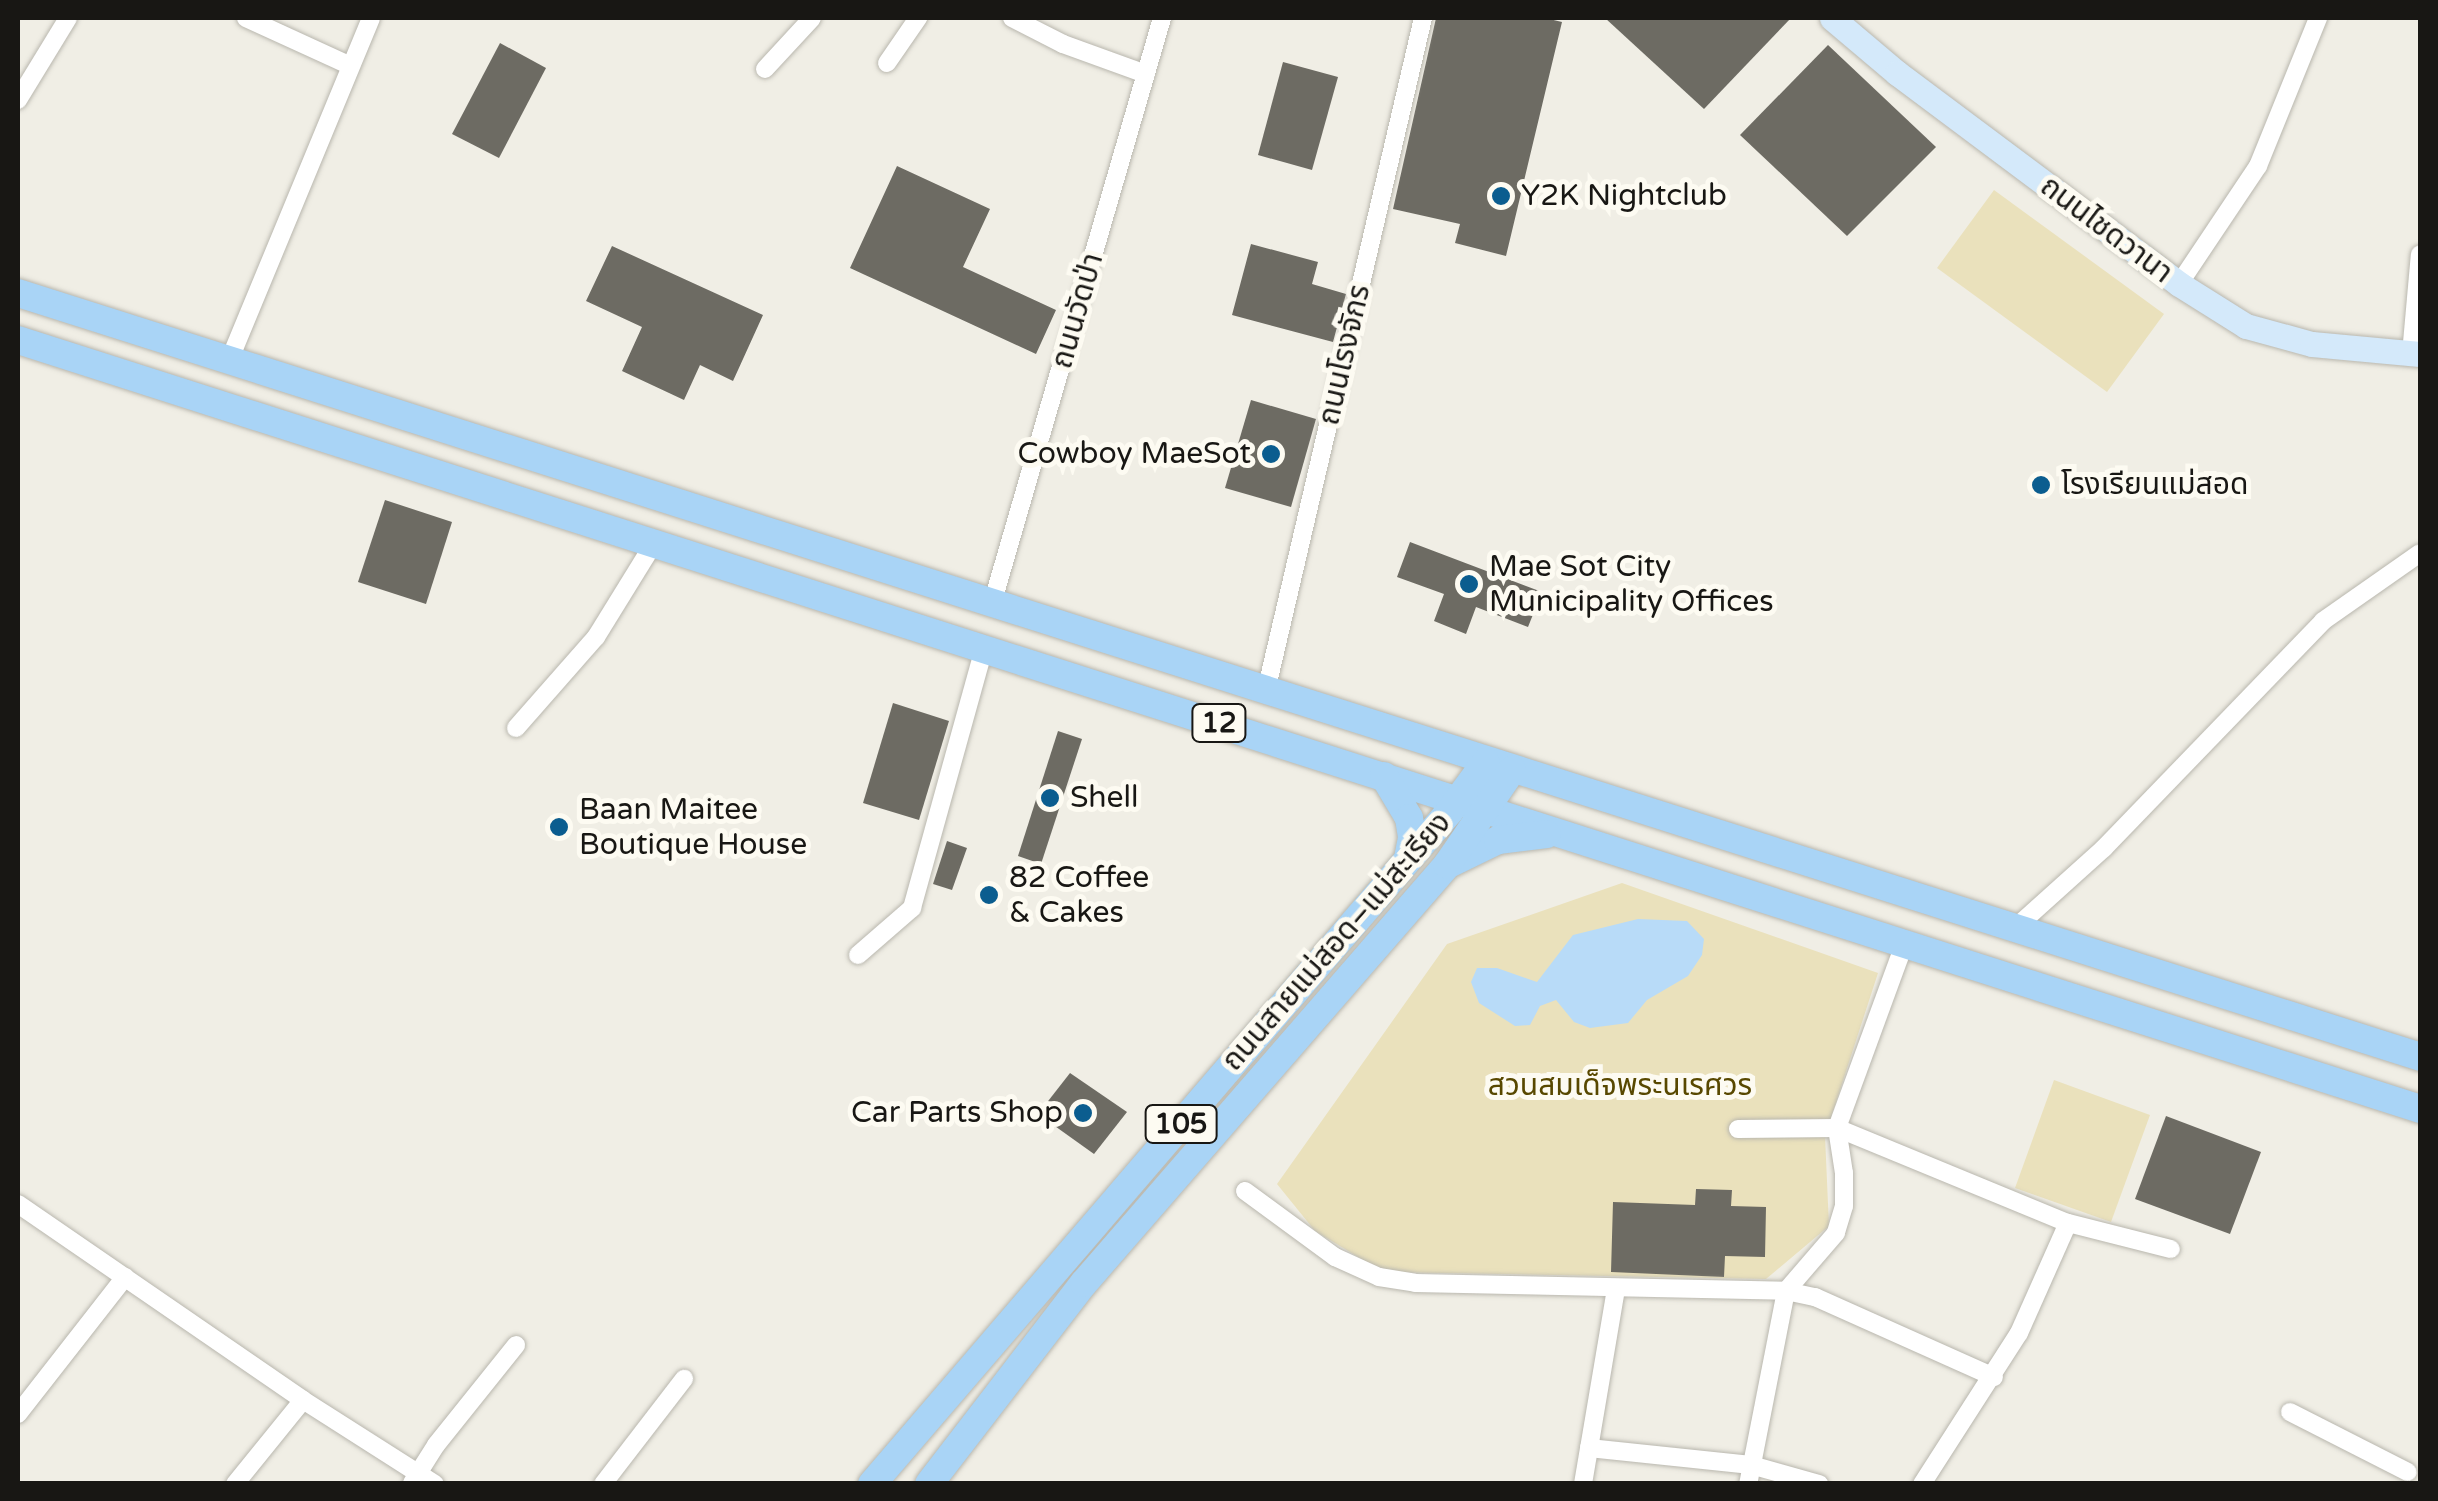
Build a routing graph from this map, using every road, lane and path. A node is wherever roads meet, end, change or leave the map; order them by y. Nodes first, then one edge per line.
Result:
1 (246, 18) edge
2 (371, 18) edge
3 (812, 18) edge
4 (918, 18) edge
5 (1012, 18) edge
6 (1162, 18) edge
7 (1423, 18) edge
8 (1832, 18) edge
9 (2318, 18) edge
10 (59, 20) edge
11 (887, 63) dead end
12 (351, 66) junction
13 (765, 69) dead end
14 (1146, 74) junction
15 (18, 100) edge
16 (2420, 254) edge
17 (2179, 284) junction
18 (18, 293) edge
19 (18, 340) edge
20 (2416, 354) edge
21 (229, 361) junction
22 (612, 483) junction
23 (600, 525) junction
24 (654, 542) junction
25 (2420, 553) edge
26 (992, 604) junction
27 (984, 648) junction
28 (1266, 692) junction
29 (516, 728) dead end
30 (1499, 766) junction
31 (1384, 776) junction
32 (1473, 804) junction
33 (1568, 834) junction
34 (1408, 860) junction
35 (1446, 865) junction
36 (2013, 930) junction
37 (1905, 942) junction
38 (858, 955) dead end
39 (2341, 1034) junction
40 (2420, 1058) edge
41 (2326, 1080) junction
42 (2420, 1109) edge
43 (1837, 1128) junction
44 (1738, 1129) dead end
45 (1245, 1192) dead end
46 (18, 1204) edge
47 (2068, 1224) junction
48 (2171, 1249) dead end
49 (1061, 1263) junction
50 (125, 1277) junction
51 (1084, 1283) junction
52 (1616, 1290) junction
53 (1786, 1291) junction
54 (516, 1345) dead end
55 (1994, 1377) junction
56 (684, 1379) dead end
57 (303, 1400) junction
58 (2290, 1412) dead end
59 (18, 1414) edge
60 (1588, 1448) junction
61 (1749, 1474) edge
62 (2411, 1477) edge
63 (415, 1478) edge
64 (235, 1484) edge
65 (435, 1484) edge
66 (603, 1484) edge
67 (872, 1484) edge
68 (929, 1484) edge
69 (1583, 1484) edge
70 (1819, 1484) edge
71 (1922, 1484) edge

1 - 12 street
2 - 12 street
3 - 13 street
4 - 11 street
5 - 14 street
6 - 14 street, ถนนวัดป่า
7 - 28 street, ถนนโรงจักร
8 - 17 street, ถนนไชดวานา
9 - 17 street
10 - 15 street
12 - 21 street
14 - 26 street, ถนนวัดป่า
16 - 20 street
17 - 20 street, ถนนไชดวานา
18 - 21 main road, 12
19 - 23 main road, 12
21 - 22 main road, 12
22 - 23 main road
22 - 26 main road, 12
23 - 24 main road, 12
24 - 27 main road, 12
24 - 29 street
25 - 36 street
26 - 28 main road, 12
27 - 31 main road, 12
27 - 38 street
28 - 30 main road, 12
30 - 32 main road, ถนนสายแม่สอด–แม่สะเรียง / 105
30 - 36 main road, 12
31 - 32 main road, 12
31 - 34 main road
32 - 33 main road, 12
32 - 34 main road, ถนนสายแม่สอด–แม่สะเรียง / 105
32 - 35 main road, ถนนสายแม่สอด–แม่สะเรียง / 105
33 - 35 main road
33 - 37 main road, 12
34 - 49 main road, ถนนสายแม่สอด–แม่สะเรียง / 105
35 - 51 main road, ถนนสายแม่สอด–แม่สะเรียง / 105
36 - 39 main road, 12
37 - 41 main road, 12
37 - 43 street
39 - 40 main road, 12
39 - 41 main road
41 - 42 main road, 12
43 - 44 street
43 - 47 street
43 - 53 street
45 - 52 street
46 - 50 street
47 - 48 street
47 - 55 street
49 - 51 main road
49 - 67 main road, ถนนสายแม่สอด–แม่สะเรียง / 105
50 - 57 street
50 - 59 street
51 - 68 main road, ถนนสายแม่สอด–แม่สะเรียง / 105
52 - 53 street
52 - 60 street
53 - 55 street
53 - 61 street
54 - 63 street
55 - 71 street
56 - 66 street
57 - 63 street
57 - 64 street
58 - 62 street
60 - 61 street
60 - 69 street
61 - 70 street
63 - 65 street

